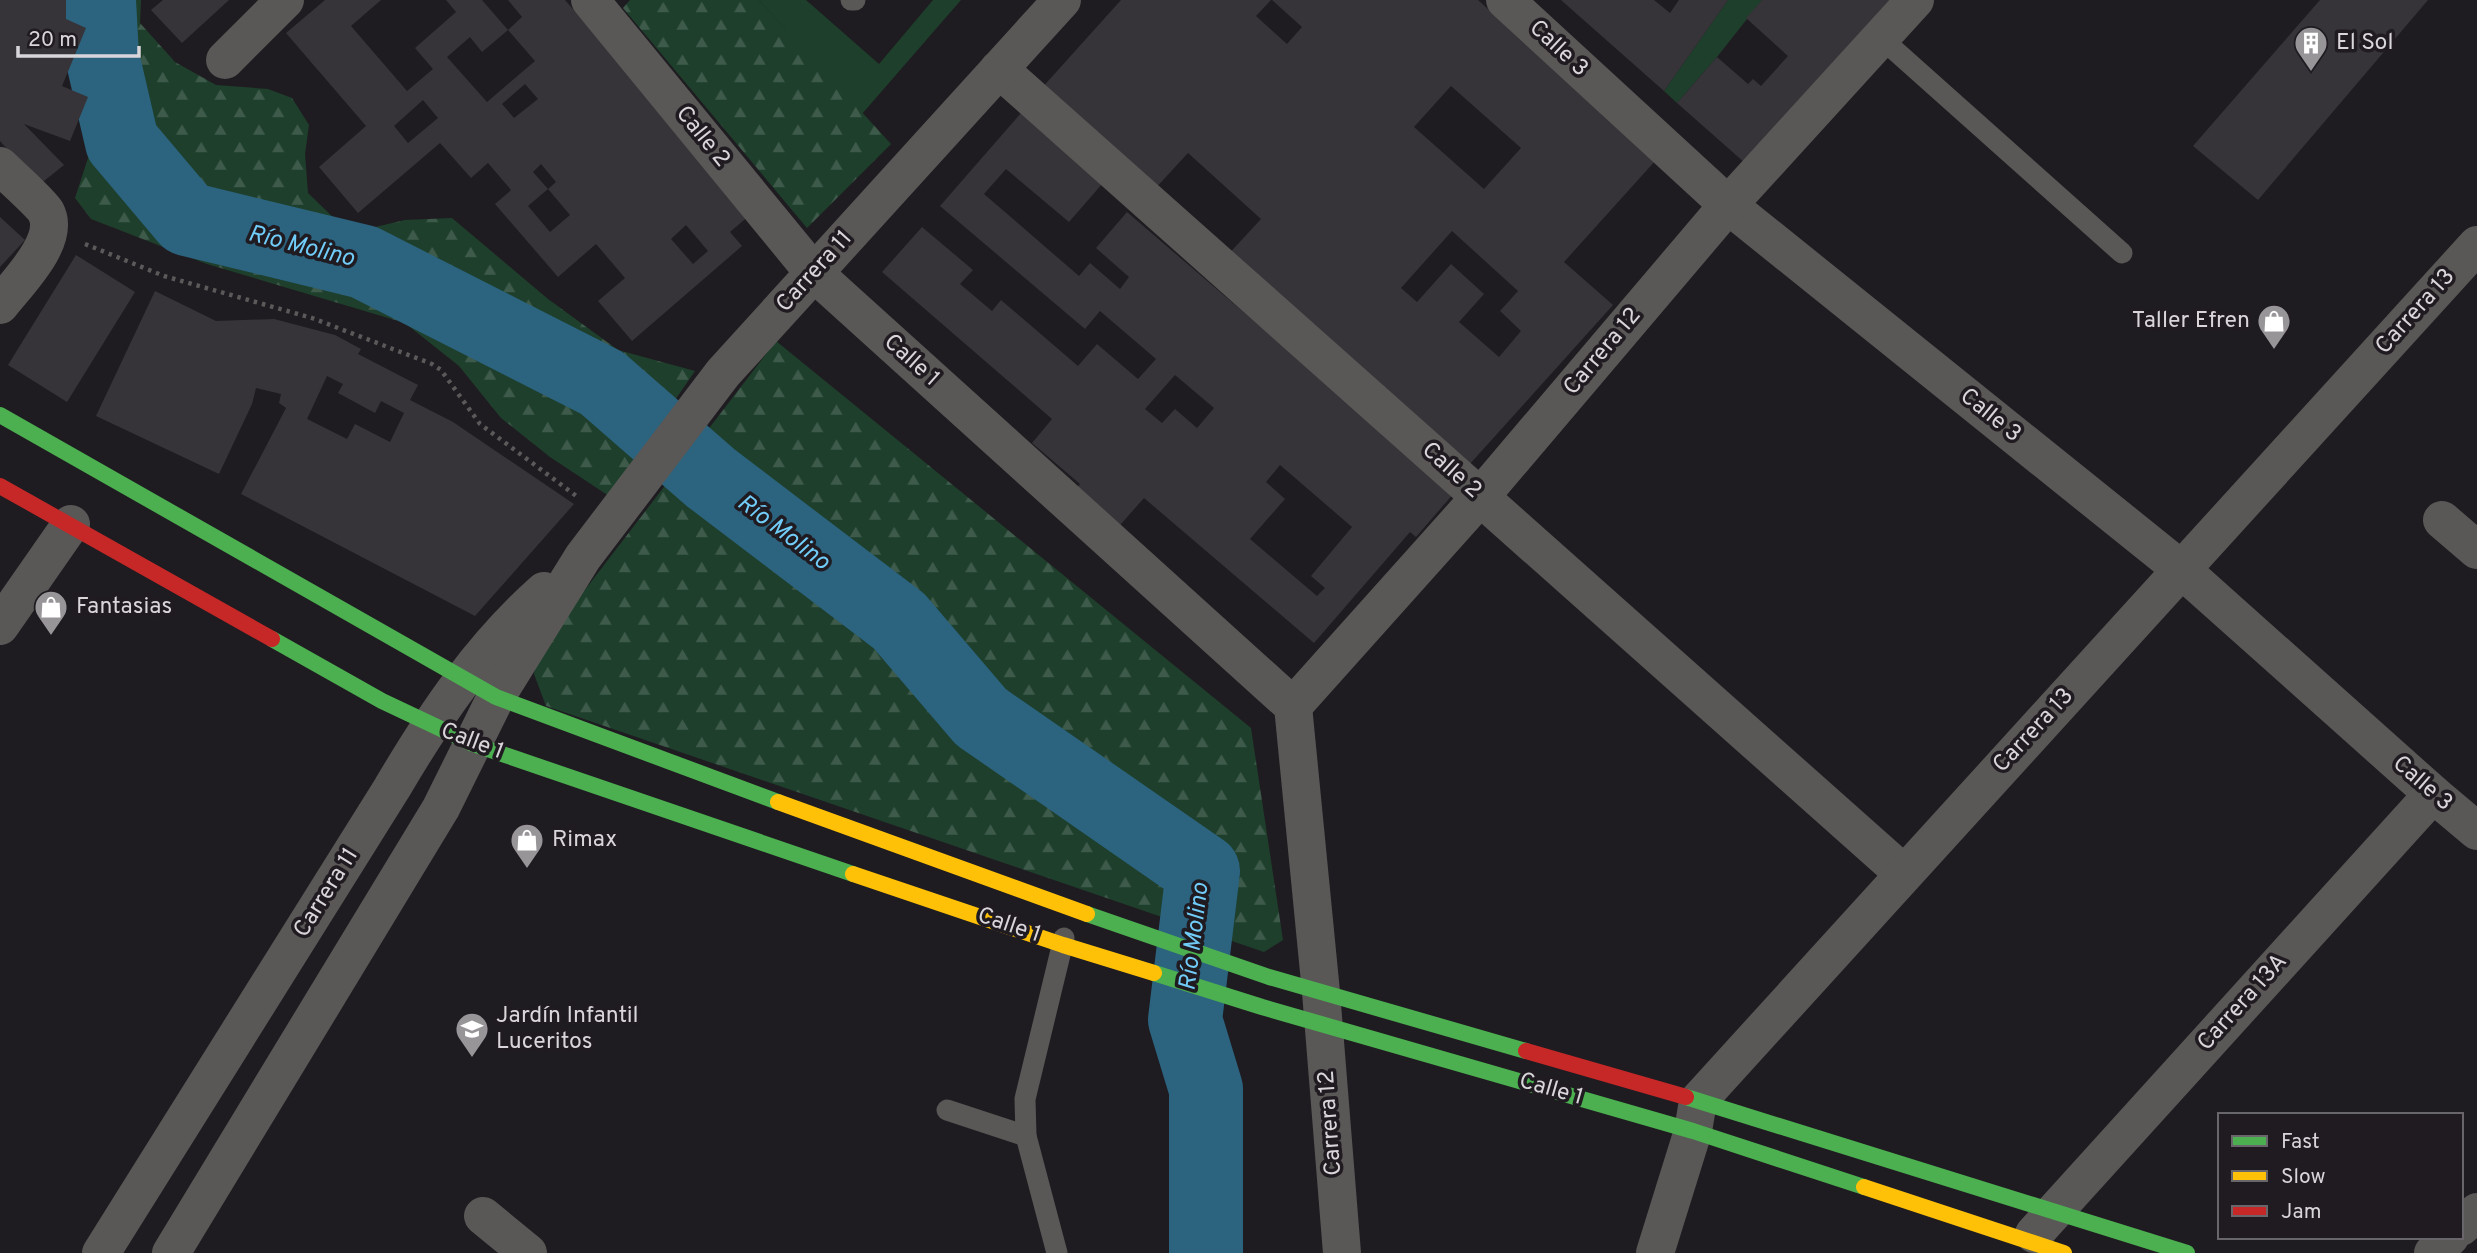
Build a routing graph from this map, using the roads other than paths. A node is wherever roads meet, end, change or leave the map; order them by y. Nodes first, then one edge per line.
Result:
1 (285, 0) edge
2 (1062, 0) edge
3 (1505, 0) edge
4 (1915, 0) edge
5 (601, 5) edge
6 (1881, 38) junction
7 (225, 60) dead end
8 (999, 69) junction
9 (0, 166) edge
10 (1728, 205) junction
11 (2477, 245) edge
12 (2122, 253) dead end
13 (814, 273) junction
14 (0, 305) edge
15 (0, 415) edge
16 (0, 486) edge
17 (1480, 496) junction
18 (2442, 520) dead end
19 (71, 524) junction
20 (2477, 550) edge
21 (583, 557) junction
22 (2182, 570) junction
23 (0, 626) edge
24 (462, 679) junction
25 (496, 697) junction
26 (1293, 706) junction
27 (429, 725) junction
28 (472, 744) junction
29 (2433, 794) junction
30 (2477, 831) edge
31 (1903, 873) junction
32 (1072, 909) junction
33 (1063, 944) junction
34 (1322, 1008) junction
35 (947, 1110) dead end
36 (1695, 1116) junction
37 (1026, 1136) junction
38 (2054, 1212) junction
39 (2477, 1212) edge
40 (483, 1216) dead end
41 (2463, 1225) edge
42 (2448, 1239) edge
43 (2028, 1241) junction
44 (101, 1253) edge
45 (171, 1253) edge
46 (528, 1253) edge
47 (1057, 1253) edge
48 (1342, 1253) edge
49 (1656, 1253) edge
50 (2064, 1253) edge
51 (2187, 1253) edge
52 (2434, 1253) edge

1 - 7 street
2 - 8 street, Carrera 11
3 - 10 street, Calle 3
4 - 6 street, Carrera 12
5 - 13 street, Calle 2
6 - 10 street, Carrera 12
6 - 12 lane
8 - 13 street, Carrera 11
8 - 17 street, Calle 2
9 - 14 street
10 - 17 street, Carrera 12
10 - 22 street, Calle 3
11 - 22 street, Carrera 13
13 - 21 street, Carrera 11
13 - 26 street, Calle 1
15 - 24 main road, Calle 1
16 - 19 main road, Calle 1
17 - 26 street, Carrera 12
17 - 31 street, Calle 2
18 - 20 street
19 - 23 street
19 - 27 main road, Calle 1
21 - 24 street, Carrera 11
21 - 25 street, Carrera 11
22 - 29 street, Calle 3
22 - 31 street, Carrera 13
24 - 25 main road, Calle 1
24 - 27 street, Carrera 11
25 - 28 street, Carrera 11
25 - 32 main road, Calle 1
26 - 34 street
27 - 28 main road, Calle 1
27 - 44 street, Carrera 11
28 - 33 main road, Calle 1
28 - 45 street, Carrera 11
29 - 30 street, Calle 3
29 - 38 street, Carrera 13A
31 - 36 street, Carrera 13
32 - 33 lane
32 - 34 main road, Calle 1
33 - 34 main road, Calle 1
33 - 37 lane
34 - 36 main road, Calle 1
34 - 36 main road, Calle 1
34 - 48 street, Carrera 12
35 - 37 lane
36 - 38 main road, Calle 1
36 - 43 main road, Calle 1
36 - 49 street, Carrera 13
37 - 47 lane
38 - 43 street, Carrera 13A
38 - 51 main road, Calle 1
39 - 41 street
40 - 46 street
42 - 52 street
43 - 50 main road, Calle 1

